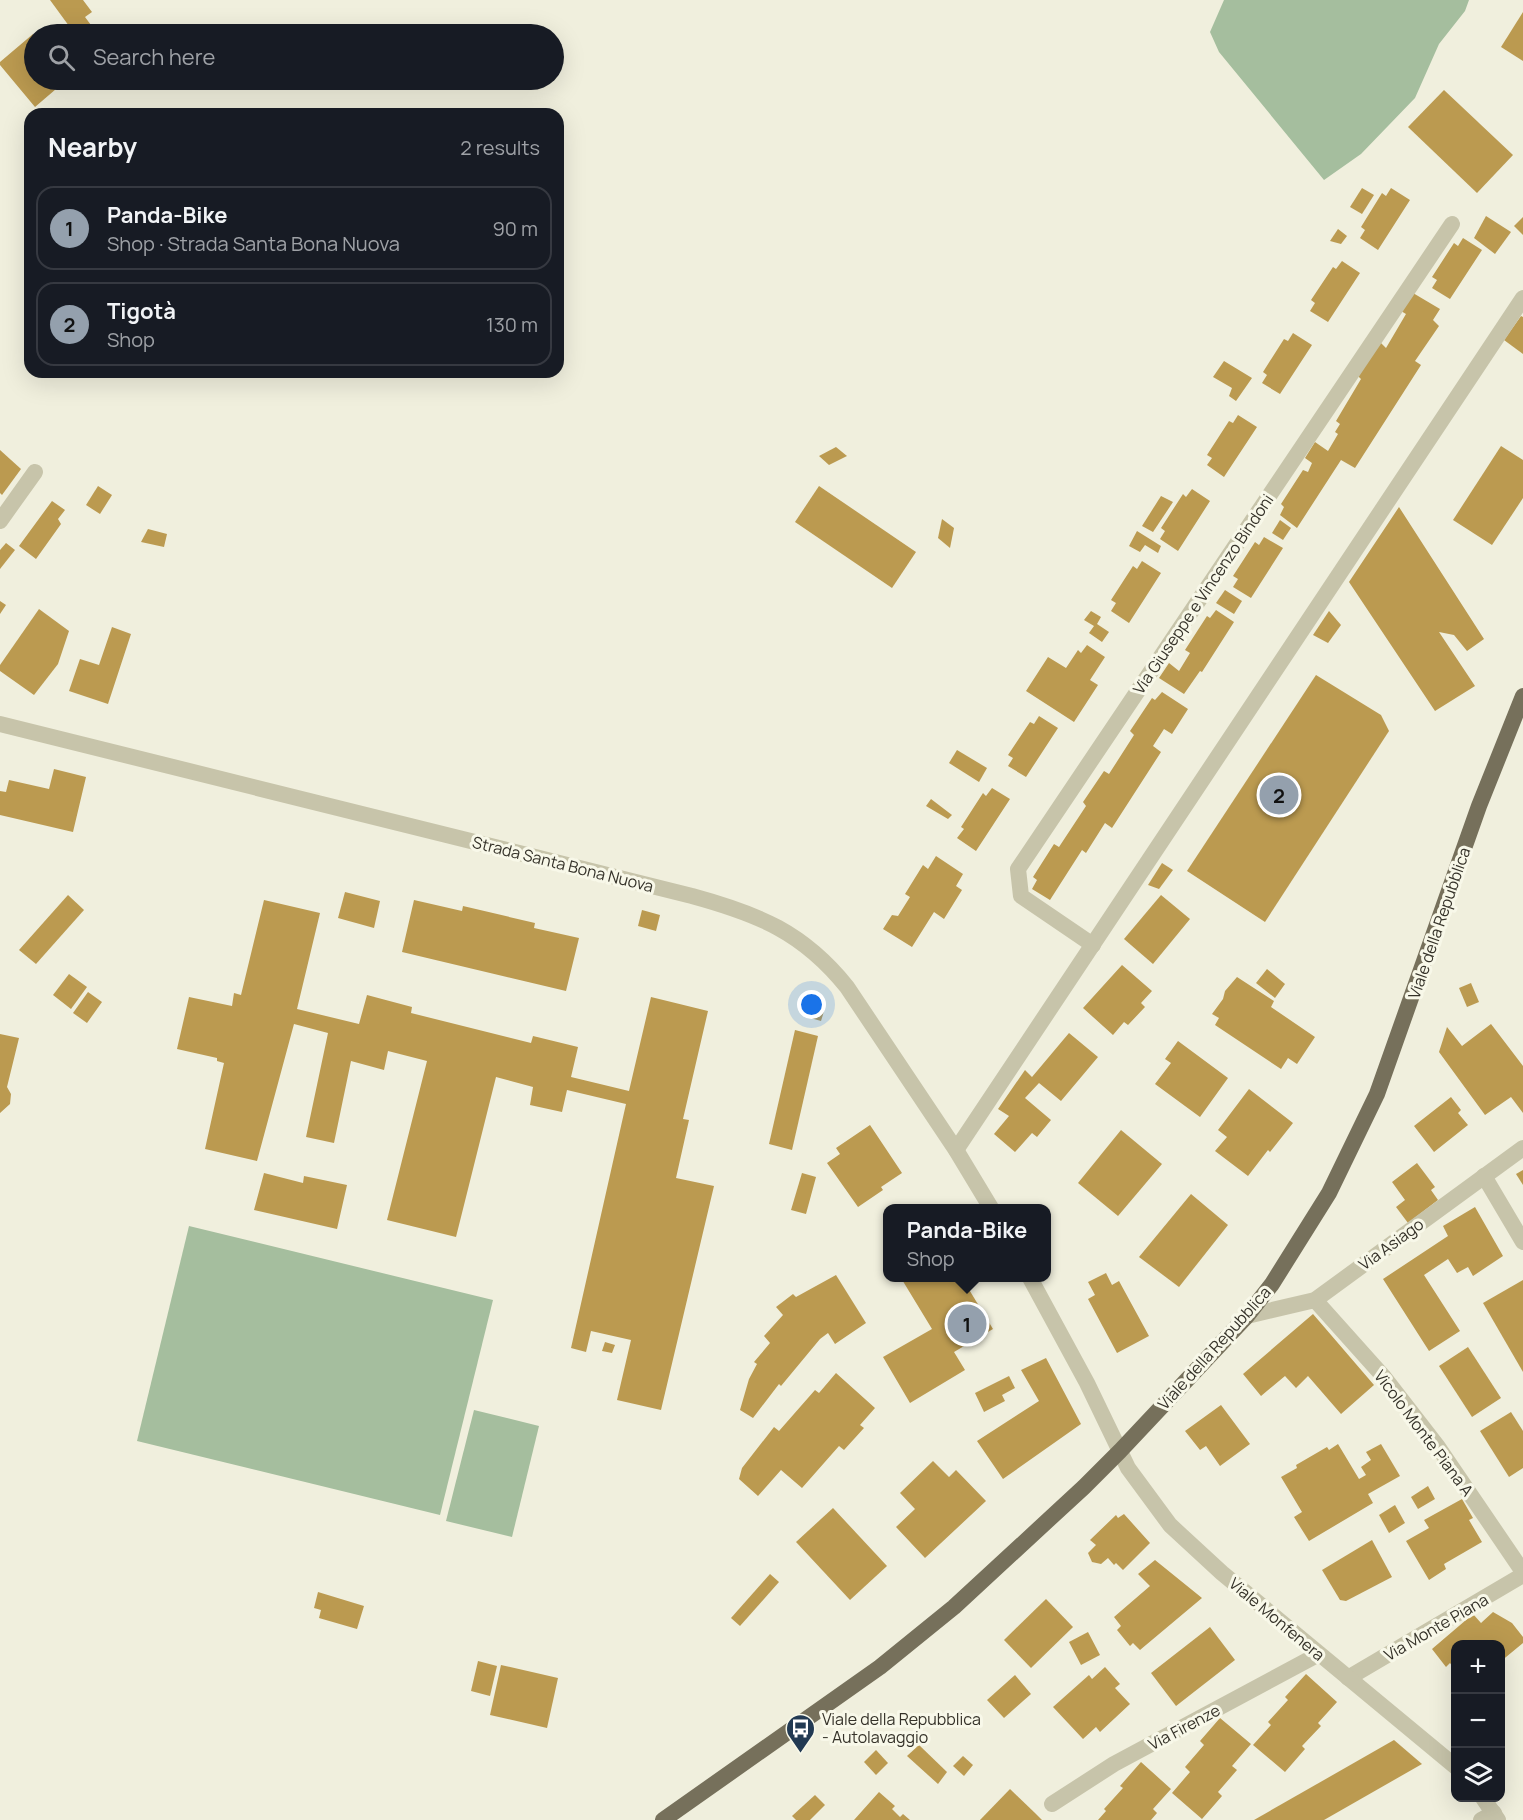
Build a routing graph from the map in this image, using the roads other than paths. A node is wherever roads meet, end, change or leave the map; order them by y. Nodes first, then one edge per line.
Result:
1 (1452, 224) dead end
2 (1523, 298) edge
3 (34, 472) dead end
4 (0, 521) edge
5 (1523, 696) edge
6 (0, 724) edge
7 (1093, 945) junction
8 (1523, 1148) edge
9 (956, 1150) junction
10 (1484, 1176) junction
11 (988, 1204) edge
12 (1523, 1242) edge
13 (1032, 1282) edge
14 (1315, 1300) junction
15 (1247, 1316) junction
16 (1120, 1450) junction
17 (1523, 1574) edge
18 (1319, 1654) junction
19 (1348, 1678) junction
20 (1451, 1764) edge
21 (1485, 1802) edge
22 (1052, 1804) dead end
23 (1491, 1818) edge
24 (663, 1820) edge

1 - 7 street, Via Giuseppe e Vincenzo Bindoni
2 - 7 street
3 - 4 street
5 - 15 main road, Viale della Repubblica
6 - 9 street, Strada Santa Bona Nuova
7 - 9 street
8 - 10 street, Via Asiago
9 - 11 street, Strada Santa Bona Nuova
10 - 12 street
10 - 14 street, Via Asiago
13 - 16 street
14 - 15 street, Via Asiago
14 - 17 street, Vicolo Monte Piana A
15 - 16 main road, Viale della Repubblica
16 - 18 street, Viale Monfenera
16 - 24 main road, Viale della Repubblica
17 - 19 street, Via Monte Piana
18 - 19 street, Viale Monfenera
18 - 22 street, Via Firenze
19 - 20 street, Viale Monfenera
21 - 23 street

